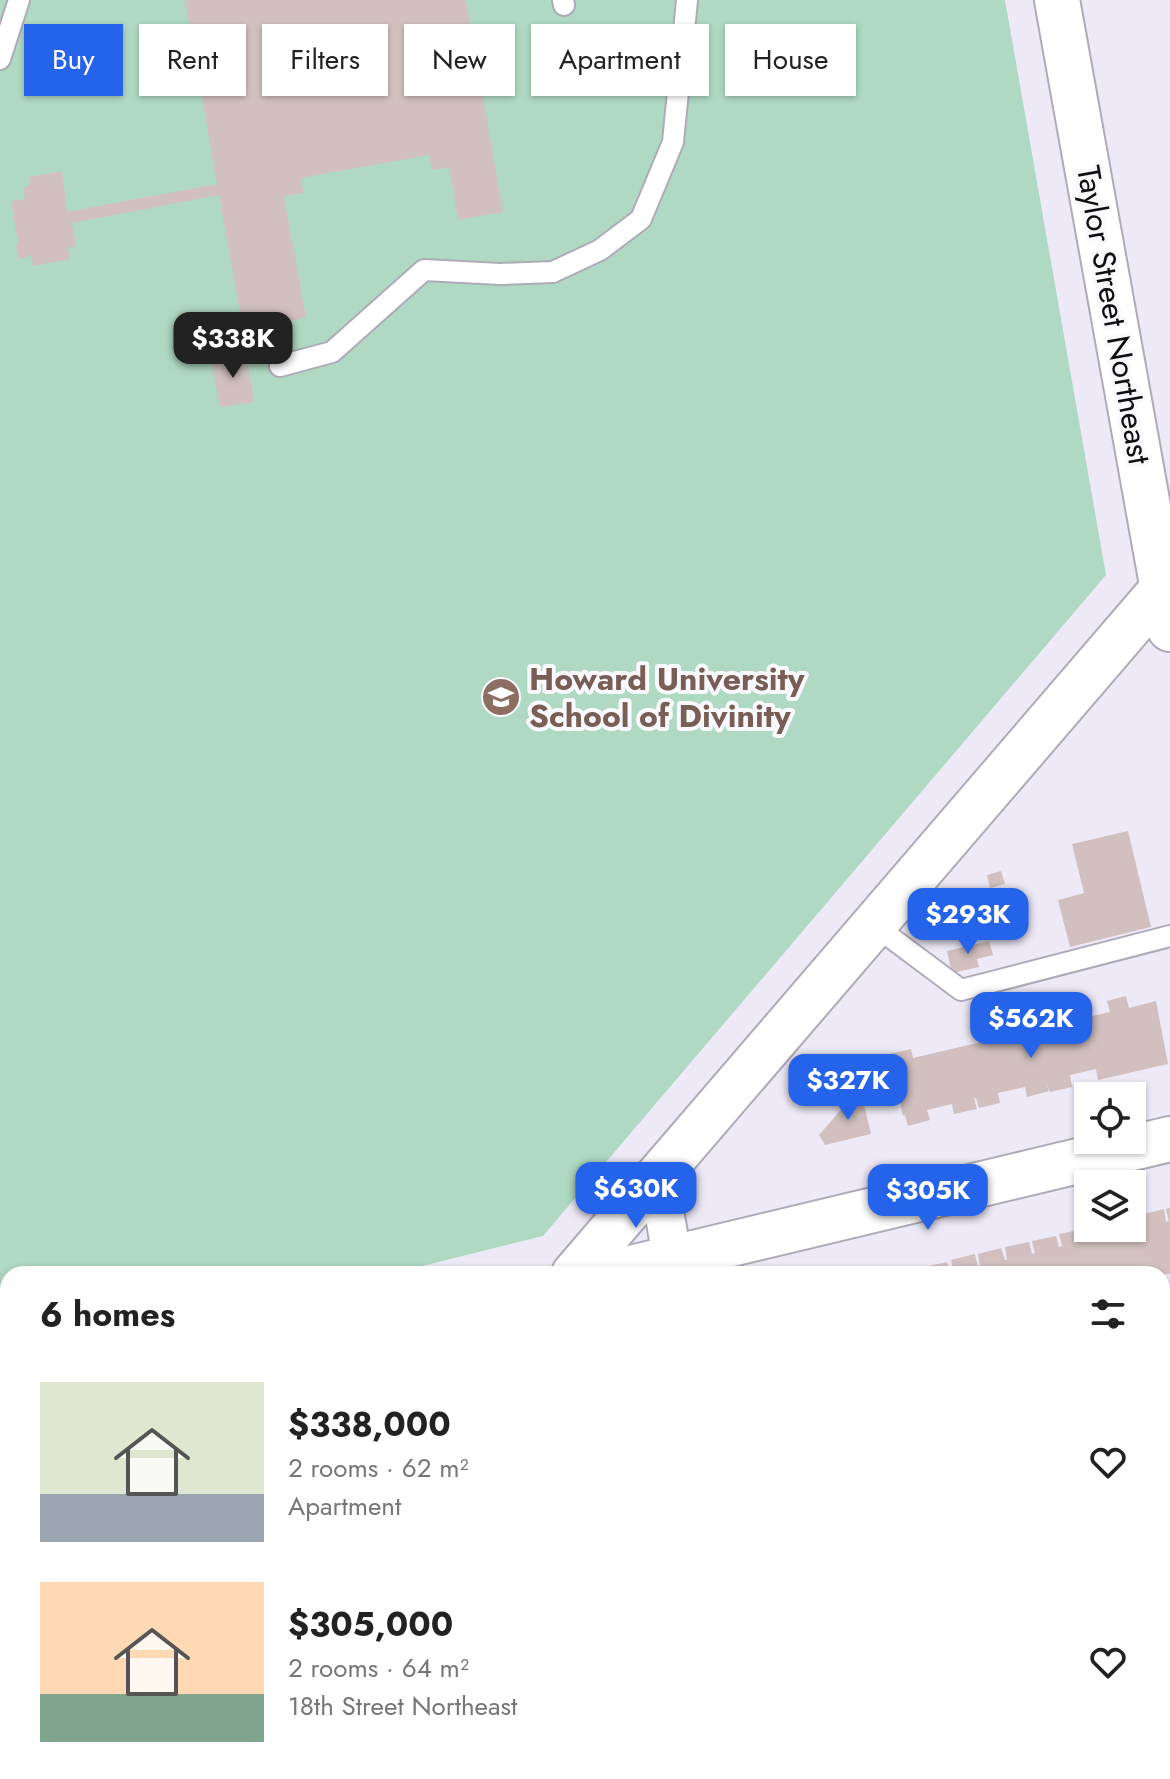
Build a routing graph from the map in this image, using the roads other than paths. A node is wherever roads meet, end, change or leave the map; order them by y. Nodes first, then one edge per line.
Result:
1 (19, 0) edge
2 (687, 0) edge
3 (1057, 0) edge
4 (0, 59) edge
5 (280, 366) dead end
6 (1168, 599) edge
7 (874, 925) junction
8 (1170, 936) edge
9 (1170, 1139) edge
10 (651, 1184) junction
11 (581, 1266) edge
12 (673, 1266) edge

1 - 4 lane
2 - 5 lane
3 - 6 street, Taylor Street Northeast
6 - 7 street
7 - 8 lane
7 - 10 street
9 - 12 street
10 - 11 street
10 - 12 street

